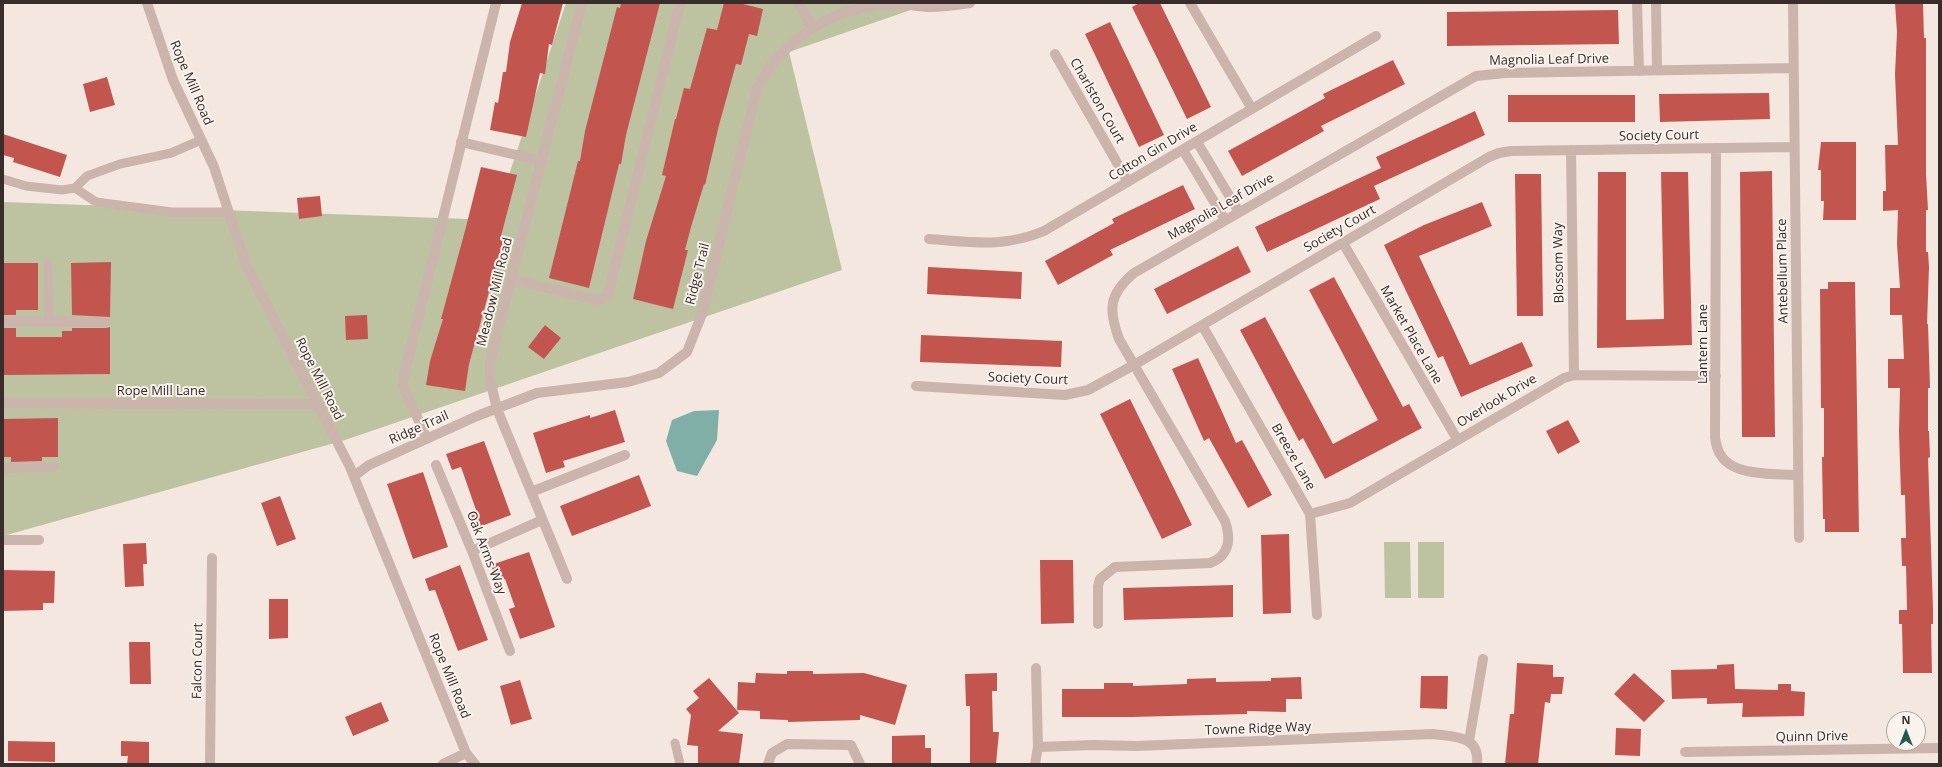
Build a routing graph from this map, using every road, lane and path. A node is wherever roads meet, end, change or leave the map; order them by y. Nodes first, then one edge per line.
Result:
1 (147, 3) edge
2 (496, 3) edge
3 (582, 3) edge
4 (680, 3) edge
5 (797, 3) edge
6 (970, 3) edge
7 (1190, 3) edge
8 (1637, 3) edge
9 (1656, 3) edge
10 (1793, 3) edge
11 (812, 28) junction
12 (1376, 36) dead end
13 (1055, 54) dead end
14 (1793, 68) junction
15 (1657, 70) junction
16 (1639, 71) junction
17 (1252, 109) junction
18 (201, 140) junction
19 (461, 142) junction
20 (1196, 142) junction
21 (1794, 147) junction
22 (1716, 148) junction
23 (1183, 150) junction
24 (1571, 150) junction
25 (542, 161) junction
26 (3, 179) edge
27 (1128, 182) junction
28 (75, 188) junction
29 (229, 212) junction
30 (1239, 212) junction
31 (1225, 220) junction
32 (930, 239) dead end
33 (1343, 243) junction
34 (48, 263) dead end
35 (512, 279) junction
36 (3, 321) edge
37 (49, 322) junction
38 (106, 322) dead end
39 (1202, 325) junction
40 (1134, 365) junction
41 (1574, 376) junction
42 (1716, 376) junction
43 (916, 386) dead end
44 (3, 403) edge
45 (318, 404) junction
46 (497, 409) junction
47 (427, 439) junction
48 (1457, 439) junction
49 (625, 455) dead end
50 (436, 465) dead end
51 (55, 467) dead end
52 (3, 468) edge
53 (1798, 474) junction
54 (354, 476) junction
55 (531, 492) junction
56 (1310, 514) junction
57 (542, 520) junction
58 (1799, 538) dead end
59 (3, 540) edge
60 (39, 540) dead end
61 (472, 551) junction
62 (212, 558) dead end
63 (567, 579) dead end
64 (1317, 615) dead end
65 (1098, 624) dead end
66 (510, 651) dead end
67 (1483, 659) dead end
68 (1036, 668) dead end
69 (1469, 741) junction
70 (675, 743) dead end
71 (1038, 748) junction
72 (1939, 748) edge
73 (1685, 752) dead end
74 (466, 753) junction
75 (210, 764) edge
76 (443, 764) edge
77 (475, 764) edge
78 (680, 764) edge
79 (768, 764) edge
80 (860, 764) edge
81 (1036, 764) edge
82 (1477, 764) edge

1 - 18 street, Rope Mill Road
2 - 19 street
3 - 25 street, Meadow Mill Road
4 - 35 street
5 - 11 street
6 - 11 street, Ridge Trail
7 - 17 street
8 - 16 street
9 - 15 street
10 - 14 street, Antebellum Place
11 - 46 street, Ridge Trail
12 - 17 street, Cotton Gin Drive
13 - 27 street, Charlston Court
14 - 15 street, Magnolia Leaf Drive
14 - 21 street, Antebellum Place
15 - 16 street, Magnolia Leaf Drive
16 - 30 street, Magnolia Leaf Drive
17 - 20 street, Cotton Gin Drive
18 - 28 lane
18 - 29 street, Rope Mill Road
19 - 25 street
19 - 47 street
20 - 23 street, Cotton Gin Drive
20 - 30 street
21 - 22 street, Society Court
21 - 53 street, Antebellum Place
22 - 24 street, Society Court
22 - 42 street, Lantern Lane
23 - 27 street, Cotton Gin Drive
23 - 31 street
24 - 33 street, Society Court
24 - 41 street, Blossom Way
25 - 35 street, Meadow Mill Road
26 - 28 lane
27 - 32 street, Cotton Gin Drive
28 - 29 lane
29 - 45 street, Rope Mill Road
30 - 31 street, Magnolia Leaf Drive
31 - 40 street, Magnolia Leaf Drive
33 - 39 street, Society Court
33 - 48 street, Market Place Lane
34 - 37 lane
35 - 46 street, Meadow Mill Road
36 - 37 street
37 - 38 street
39 - 40 street, Society Court
39 - 56 street, Breeze Lane
40 - 43 street, Society Court
40 - 65 street, Magnolia Leaf Drive
41 - 42 street, Overlook Drive
41 - 48 street, Overlook Drive
42 - 53 street, Lantern Lane
44 - 45 street, Rope Mill Lane
45 - 54 street, Rope Mill Road
46 - 47 street, Ridge Trail
46 - 55 street, Meadow Mill Road
47 - 54 street, Ridge Trail
48 - 56 street, Overlook Drive
49 - 55 street
50 - 61 street, Oak Arms Way
51 - 52 lane
53 - 58 street, Antebellum Place
54 - 74 street, Rope Mill Road
55 - 57 street, Meadow Mill Road
56 - 64 street, Breeze Lane
57 - 61 street
57 - 63 street, Meadow Mill Road
59 - 60 street
61 - 66 street, Oak Arms Way
62 - 75 street, Falcon Court
67 - 69 street
68 - 71 street
69 - 71 street, Towne Ridge Way
69 - 82 street
70 - 78 lane
71 - 81 street
72 - 73 street, Quinn Drive
74 - 76 street
74 - 77 street, Rope Mill Road
79 - 80 street

